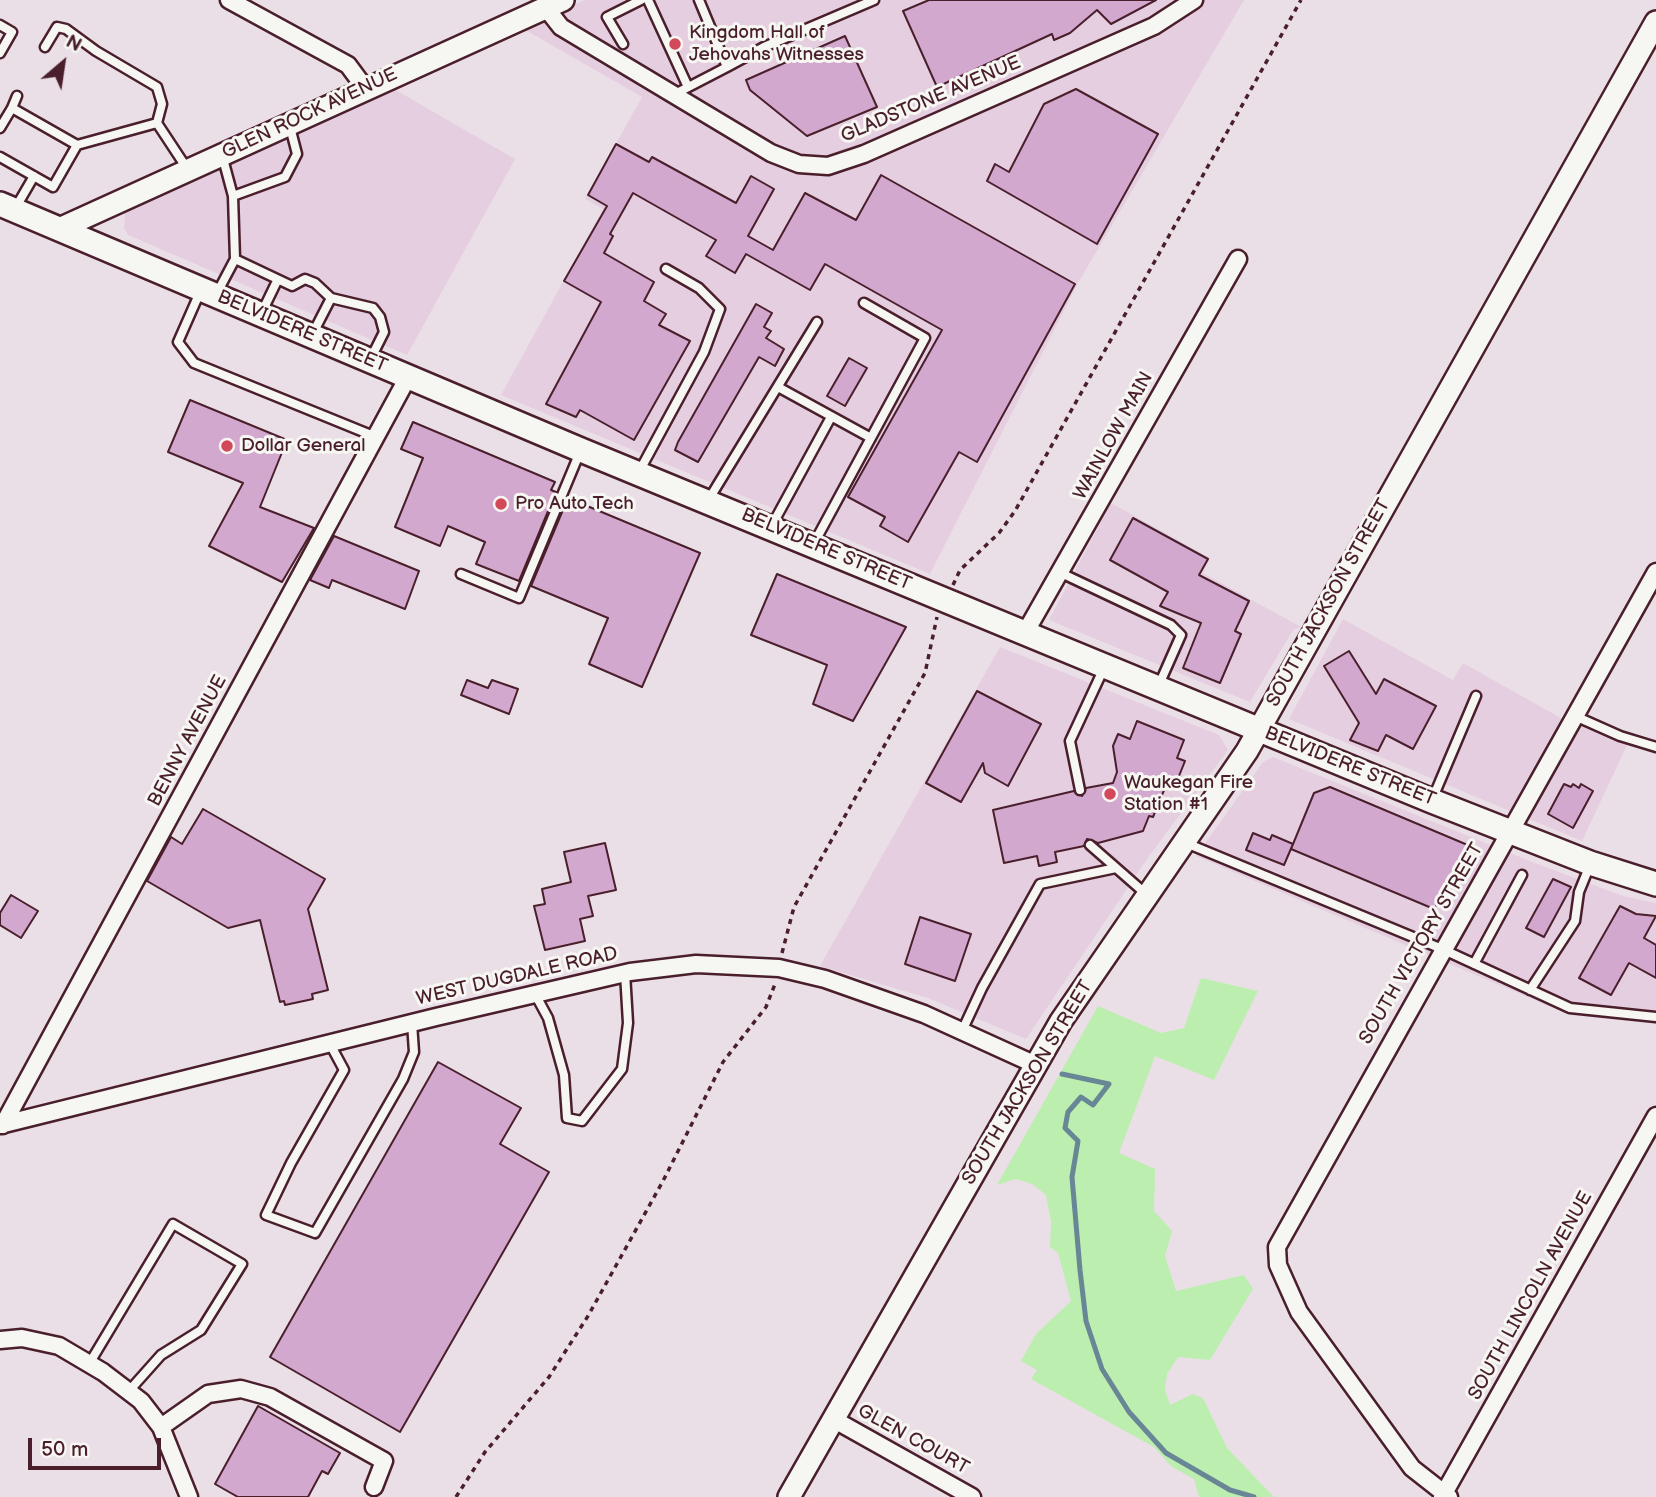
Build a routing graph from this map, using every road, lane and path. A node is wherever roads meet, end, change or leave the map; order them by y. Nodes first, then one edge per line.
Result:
1 (229, 0) edge
2 (641, 0) edge
3 (648, 0) edge
4 (699, 0) edge
5 (874, 0) edge
6 (1194, 0) edge
7 (1301, 0) edge
8 (554, 4) edge
9 (1656, 22) edge
10 (0, 25) edge
11 (623, 44) dead end
12 (45, 47) dead end
13 (0, 53) edge
14 (727, 67) junction
15 (688, 87) junction
16 (365, 88) junction
17 (673, 95) junction
18 (17, 96) dead end
19 (12, 108) junction
20 (157, 123) junction
21 (288, 123) junction
22 (0, 128) edge
23 (77, 145) junction
24 (222, 154) junction
25 (0, 157) edge
26 (188, 170) junction
27 (32, 174) junction
28 (233, 196) junction
29 (7, 207) edge
30 (58, 229) junction
31 (235, 259) junction
32 (1238, 259) dead end
33 (666, 269) dead end
34 (277, 281) junction
35 (209, 293) junction
36 (331, 298) junction
37 (864, 303) dead end
38 (260, 314) junction
39 (817, 322) dead end
40 (312, 336) junction
41 (370, 361) junction
42 (408, 377) junction
43 (778, 387) junction
44 (831, 417) junction
45 (376, 437) junction
46 (871, 438) junction
47 (581, 450) junction
48 (639, 473) junction
49 (708, 501) junction
50 (771, 527) junction
51 (813, 545) junction
52 (1656, 572) edge
53 (461, 573) dead end
54 (1061, 573) junction
55 (955, 581) dead end
56 (934, 624) dead end
57 (1025, 633) junction
58 (1106, 666) junction
59 (1158, 688) junction
60 (1476, 696) dead end
61 (1575, 716) junction
62 (1258, 729) junction
63 (1656, 747) edge
64 (1080, 790) dead end
65 (1432, 801) junction
66 (1510, 830) junction
67 (1185, 842) junction
68 (1090, 845) dead end
69 (1590, 863) junction
70 (1116, 868) junction
71 (1521, 875) dead end
72 (1656, 884) edge
73 (1148, 896) junction
74 (1442, 949) junction
75 (781, 958) dead end
76 (1474, 964) junction
77 (625, 973) junction
78 (777, 979) dead end
79 (1530, 990) junction
80 (535, 994) junction
81 (1656, 1017) edge
82 (412, 1023) junction
83 (962, 1031) junction
84 (330, 1044) junction
85 (1036, 1065) junction
86 (1656, 1116) edge
87 (2, 1125) edge
88 (0, 1340) edge
89 (89, 1364) junction
90 (128, 1392) junction
91 (833, 1419) junction
92 (161, 1427) junction
93 (374, 1487) dead end
94 (1445, 1496) edge
95 (190, 1497) edge
96 (456, 1497) edge
97 (789, 1497) edge
98 (972, 1497) edge

1 - 16 street
2 - 11 lane
3 - 15 lane
4 - 14 lane
5 - 14 lane
6 - 17 street, GLADSTONE AVENUE
7 - 55 path
8 - 16 street, GLEN ROCK AVENUE
8 - 17 street, GLADSTONE AVENUE
9 - 62 street, SOUTH JACKSON STREET
10 - 13 lane
12 - 20 lane
14 - 15 lane
15 - 17 lane
16 - 21 street, GLEN ROCK AVENUE
18 - 19 lane
19 - 22 lane
19 - 23 lane
20 - 23 lane
20 - 26 lane
21 - 24 street, GLEN ROCK AVENUE
21 - 28 lane
23 - 27 lane
24 - 26 street, GLEN ROCK AVENUE
24 - 28 lane
25 - 27 lane
26 - 30 street, GLEN ROCK AVENUE
27 - 29 lane
28 - 31 lane
29 - 30 main road, BELVIDERE STREET
30 - 35 main road, BELVIDERE STREET
31 - 34 lane
31 - 35 lane
32 - 54 street, WAINLOW MAIN
33 - 48 lane
34 - 36 lane
34 - 38 lane
35 - 38 main road, BELVIDERE STREET
35 - 45 lane
36 - 40 lane
36 - 41 lane
37 - 46 lane
38 - 40 main road, BELVIDERE STREET
39 - 43 lane
40 - 41 main road, BELVIDERE STREET
41 - 42 main road, BELVIDERE STREET
42 - 45 street, BENNY AVENUE
42 - 47 main road, BELVIDERE STREET
43 - 44 lane
43 - 49 lane
44 - 46 lane
44 - 50 lane
45 - 87 street, BENNY AVENUE
46 - 51 lane
47 - 48 main road, BELVIDERE STREET
47 - 53 lane
48 - 49 main road, BELVIDERE STREET
49 - 50 main road, BELVIDERE STREET
50 - 51 main road, BELVIDERE STREET
51 - 57 main road, BELVIDERE STREET
52 - 61 street, SOUTH VICTORY STREET
54 - 57 street, WAINLOW MAIN
54 - 59 lane
56 - 75 path
57 - 58 main road, BELVIDERE STREET
58 - 59 main road, BELVIDERE STREET
58 - 64 lane
59 - 62 main road, BELVIDERE STREET
60 - 65 lane
61 - 63 lane
61 - 66 street, SOUTH VICTORY STREET
62 - 65 main road, BELVIDERE STREET
62 - 67 street, SOUTH JACKSON STREET
65 - 66 main road, BELVIDERE STREET
66 - 69 main road, BELVIDERE STREET
66 - 74 street, SOUTH VICTORY STREET
67 - 73 street, SOUTH JACKSON STREET
67 - 74 lane
68 - 70 lane
69 - 72 main road, BELVIDERE STREET
69 - 79 lane
70 - 73 lane
70 - 83 lane
71 - 76 lane
73 - 85 street, SOUTH JACKSON STREET
74 - 76 lane
74 - 94 street, SOUTH VICTORY STREET
76 - 79 lane
77 - 80 street, WEST DUGDALE ROAD
77 - 80 lane
77 - 83 street, WEST DUGDALE ROAD
78 - 96 path
79 - 81 lane
80 - 82 street, WEST DUGDALE ROAD
82 - 84 street, WEST DUGDALE ROAD
82 - 84 lane
83 - 85 street, WEST DUGDALE ROAD
84 - 87 street, WEST DUGDALE ROAD
85 - 91 street, SOUTH JACKSON STREET
86 - 94 street, SOUTH LINCOLN AVENUE
88 - 89 street
89 - 90 street
89 - 90 lane
90 - 92 street
91 - 97 street, SOUTH JACKSON STREET
91 - 98 street, GLEN COURT
92 - 93 street
92 - 95 street

